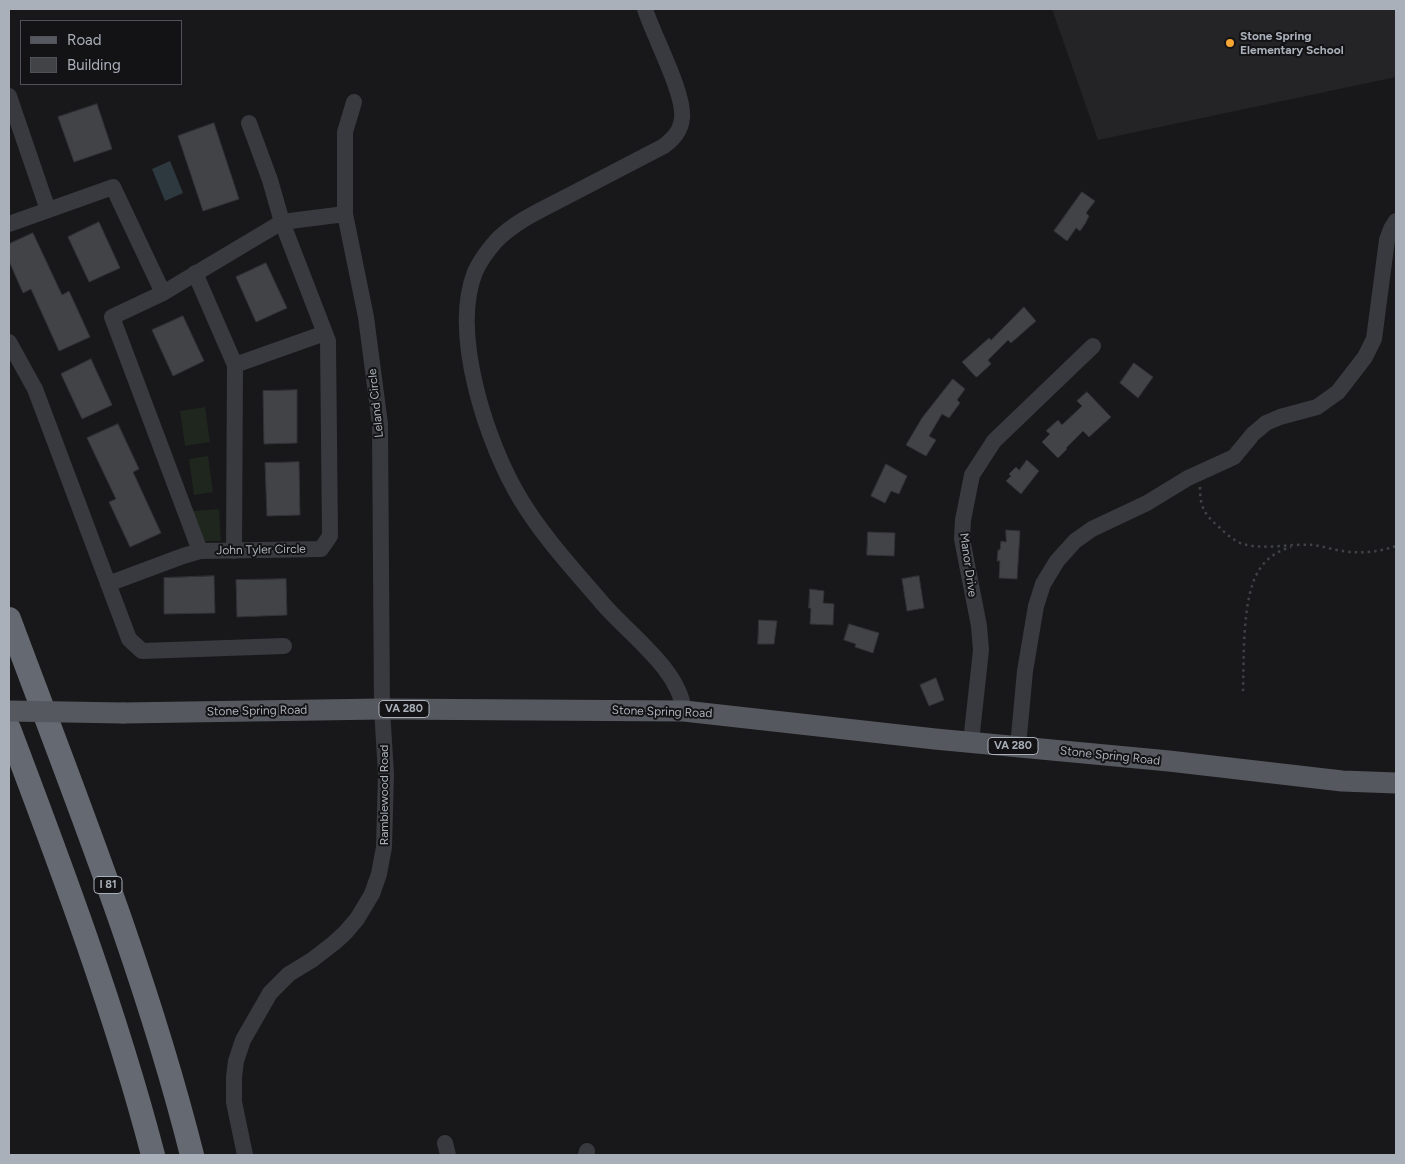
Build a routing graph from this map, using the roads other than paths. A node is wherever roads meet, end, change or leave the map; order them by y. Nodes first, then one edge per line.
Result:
1 (645, 9) edge
2 (9, 96) edge
3 (354, 102) dead end
4 (249, 123) dead end
5 (48, 210) junction
6 (346, 214) junction
7 (1396, 221) edge
8 (282, 222) junction
9 (9, 224) edge
10 (195, 274) junction
11 (163, 293) junction
12 (325, 333) junction
13 (9, 342) edge
14 (1093, 346) dead end
15 (235, 366) junction
16 (200, 551) junction
17 (234, 551) junction
18 (108, 584) junction
19 (9, 619) edge
20 (284, 646) dead end
21 (382, 709) junction
22 (9, 711) edge
23 (684, 711) junction
24 (9, 729) edge
25 (971, 742) junction
26 (1018, 747) junction
27 (1342, 781) junction
28 (1396, 783) edge
29 (1396, 790) edge
30 (153, 1155) edge
31 (192, 1155) edge
32 (245, 1155) edge

1 - 23 street
2 - 5 street
3 - 6 street, Leland Circle
4 - 8 street
5 - 9 street
5 - 11 street
6 - 8 street, John Tyler Circle
6 - 21 street, Leland Circle
7 - 26 street
8 - 10 street, John Tyler Circle
8 - 12 street, John Tyler Circle
10 - 11 street, John Tyler Circle
10 - 15 street
11 - 16 street, John Tyler Circle
12 - 15 street
12 - 17 street, John Tyler Circle
13 - 18 street
14 - 25 street, Manor Drive
15 - 17 street
16 - 17 street, John Tyler Circle
16 - 18 street
18 - 20 street
19 - 31 highway, I 81
21 - 22 main road, Stone Spring Road / VA 280, bridge
21 - 23 main road, Stone Spring Road / VA 280
21 - 32 street, Ramblewood Road
23 - 25 main road, Stone Spring Road / VA 280
24 - 30 highway
25 - 26 main road, Stone Spring Road / VA 280
26 - 27 main road, Stone Spring Road / VA 280
27 - 28 main road, Stone Spring Road / VA 280
27 - 29 main road, Stone Spring Road / VA 280

